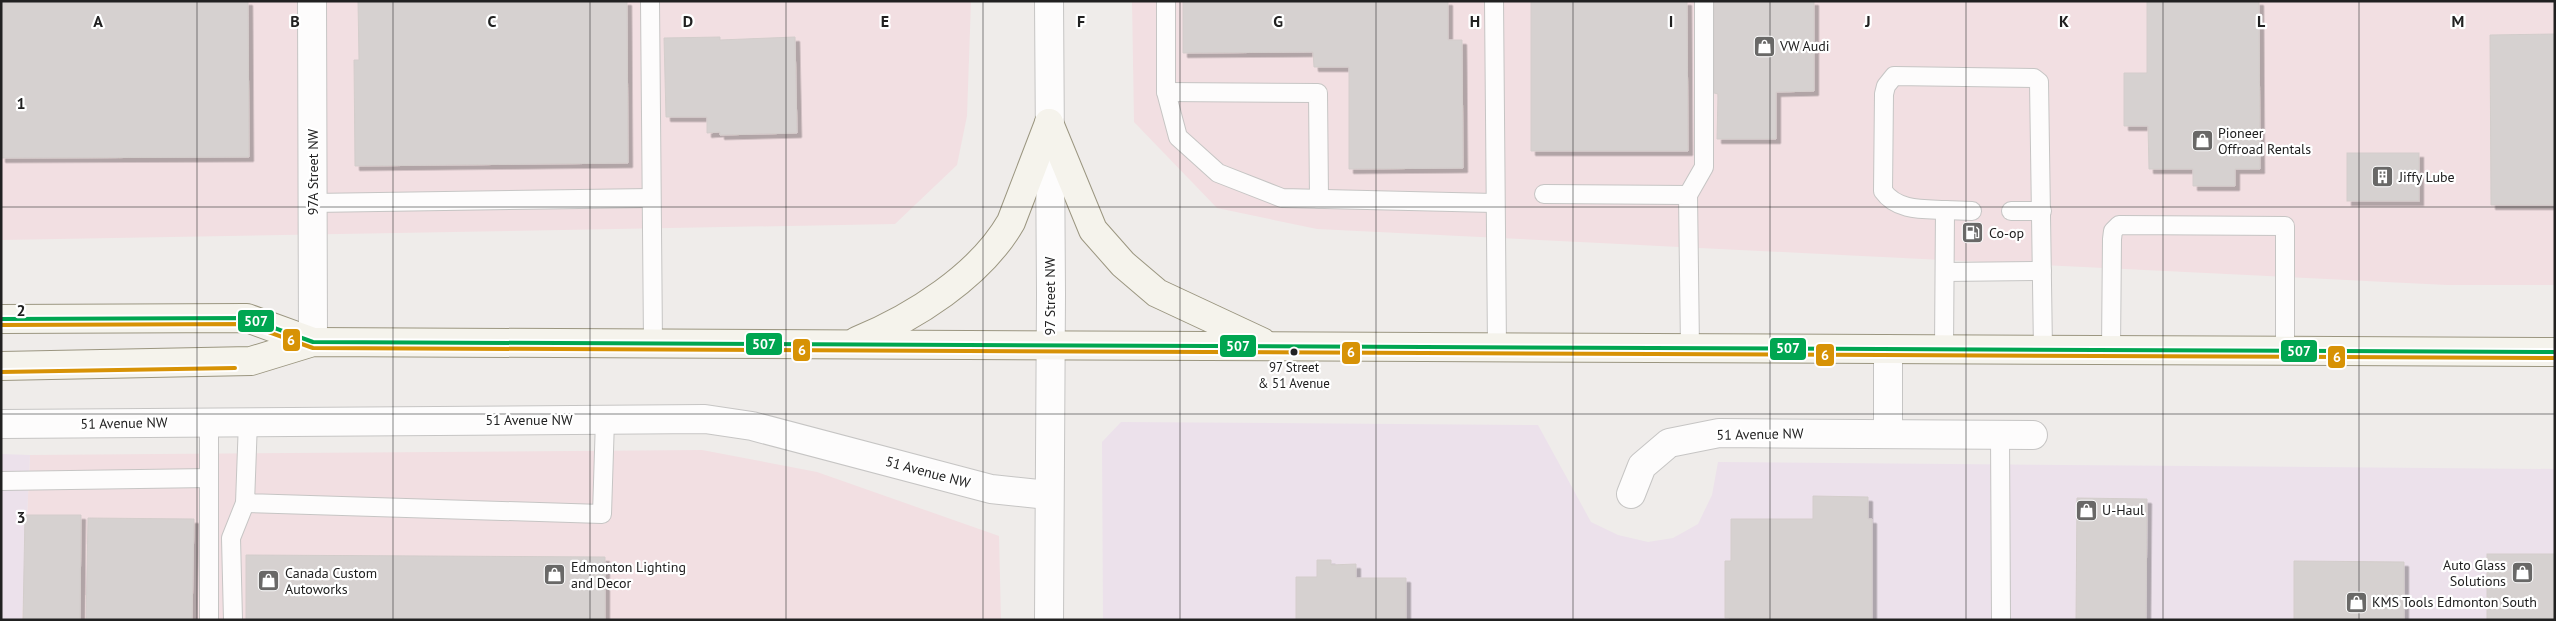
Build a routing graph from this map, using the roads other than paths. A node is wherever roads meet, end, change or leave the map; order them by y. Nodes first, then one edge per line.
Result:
1 (312, 1) edge
2 (650, 1) edge
3 (1049, 1) edge
4 (1166, 1) edge
5 (1494, 1) edge
6 (1704, 1) edge
7 (1166, 92) junction
8 (1049, 123) junction
9 (1544, 194) dead end
10 (1688, 195) junction
11 (651, 198) junction
12 (1319, 199) junction
13 (313, 203) junction
14 (1494, 203) junction
15 (1944, 210) junction
16 (1972, 211) dead end
17 (2011, 211) dead end
18 (2042, 211) junction
19 (2042, 271) junction
20 (1944, 272) junction
21 (1, 319) edge
22 (314, 342) junction
23 (653, 343) junction
24 (848, 344) junction
25 (1050, 345) junction
26 (1270, 346) junction
27 (1497, 348) junction
28 (1690, 348) junction
29 (1888, 349) junction
30 (1944, 349) junction
31 (2043, 350) junction
32 (2111, 350) junction
33 (2285, 352) junction
34 (2555, 352) edge
35 (1, 366) edge
36 (605, 420) junction
37 (209, 422) junction
38 (248, 422) junction
39 (1, 424) edge
40 (1888, 434) junction
41 (2000, 435) junction
42 (2033, 435) dead end
43 (209, 478) junction
44 (1, 481) edge
45 (1631, 494) dead end
46 (1048, 495) junction
47 (245, 503) junction
48 (2003, 619) edge
49 (209, 620) edge
50 (233, 620) edge
51 (1049, 620) edge

1 - 13 street, 97A Street NW
2 - 11 lane
3 - 8 street, 97 Street NW
4 - 7 lane
5 - 14 lane
6 - 10 lane
7 - 12 lane
7 - 12 lane
8 - 24 main road
8 - 25 street, 97 Street NW
8 - 26 main road
9 - 10 lane
10 - 28 lane
11 - 13 lane
11 - 23 lane
12 - 14 lane
13 - 22 street, 97A Street NW
14 - 27 lane
15 - 16 lane
15 - 18 lane
15 - 20 lane
17 - 18 lane
18 - 19 lane
19 - 20 lane
19 - 31 lane
20 - 30 lane
21 - 22 main road
22 - 23 main road
22 - 35 main road
23 - 24 main road
24 - 25 main road
25 - 26 main road
25 - 46 street, 97 Street NW
26 - 27 main road
27 - 28 main road
28 - 29 main road
29 - 30 main road
29 - 40 street
30 - 31 main road
31 - 32 main road
32 - 33 main road
32 - 33 lane
33 - 34 main road
36 - 38 street, 51 Avenue NW
36 - 46 street, 51 Avenue NW
36 - 47 lane
37 - 38 street, 51 Avenue NW
37 - 39 street, 51 Avenue NW
37 - 43 lane
38 - 47 lane
40 - 41 street, 51 Avenue NW
40 - 45 street, 51 Avenue NW
41 - 42 street, 51 Avenue NW
41 - 48 lane
43 - 44 lane
43 - 49 lane
46 - 51 street, 97 Street NW
47 - 50 lane

